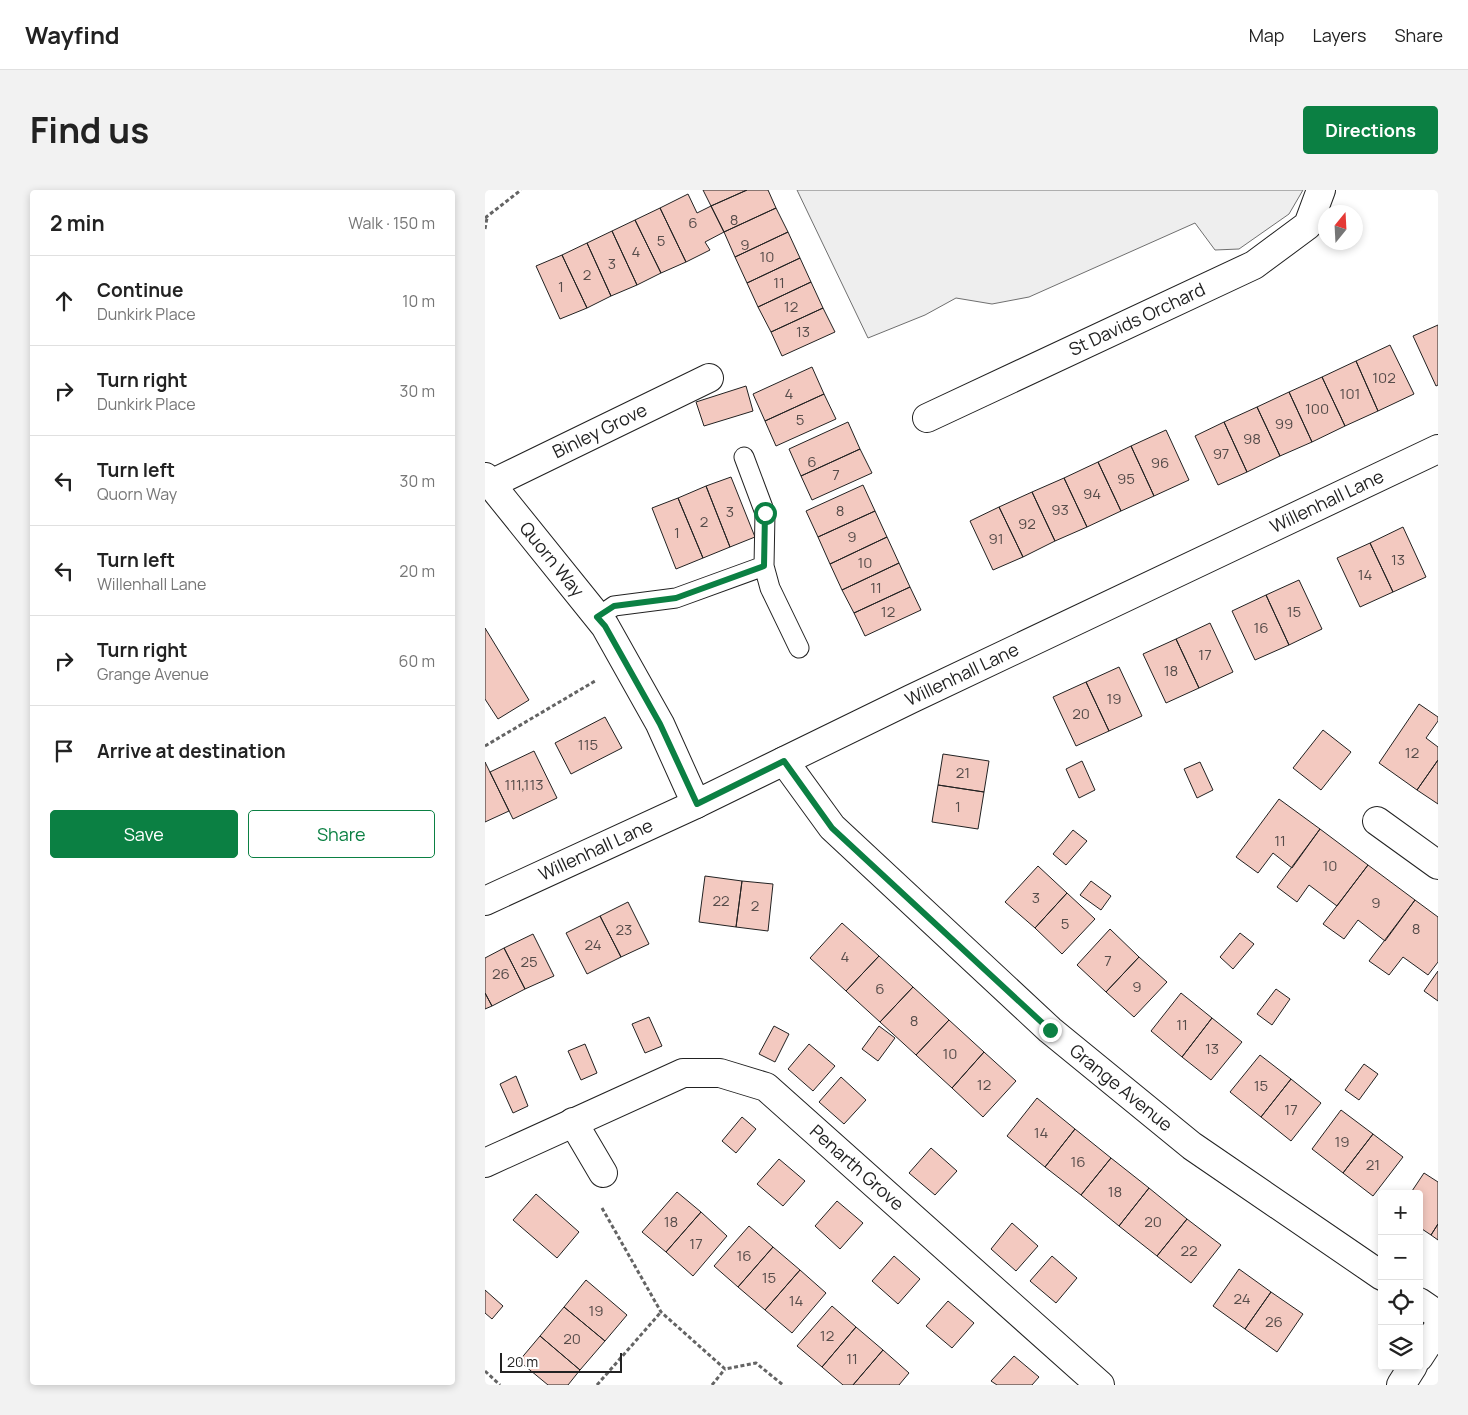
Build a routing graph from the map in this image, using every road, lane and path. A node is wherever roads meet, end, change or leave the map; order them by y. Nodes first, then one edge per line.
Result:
1 (521, 190) edge
2 (1321, 190) edge
3 (486, 217) edge
4 (485, 229) edge
5 (709, 378) dead end
6 (927, 418) dead end
7 (1438, 449) edge
8 (744, 457) dead end
9 (488, 481) edge
10 (764, 566) junction
11 (597, 617) junction
12 (799, 648) dead end
13 (626, 662) junction
14 (485, 746) edge
15 (784, 761) junction
16 (697, 804) junction
17 (1377, 821) dead end
18 (1438, 865) edge
19 (485, 901) edge
20 (573, 1122) junction
21 (485, 1163) edge
22 (603, 1173) joint
23 (1378, 1273) edge
24 (1423, 1305) edge
25 (661, 1312) junction
26 (1438, 1315) edge
27 (1438, 1328) edge
28 (1423, 1351) edge
29 (725, 1369) junction
30 (1410, 1370) edge
31 (485, 1371) edge
32 (500, 1385) edge
33 (597, 1385) edge
34 (712, 1385) edge
35 (783, 1385) edge
36 (1100, 1385) edge
37 (1401, 1385) edge

1 - 3 path
2 - 6 street, St Davids Orchard
3 - 4 path
5 - 9 street, Binley Grove
7 - 15 street, Willenhall Lane
8 - 10 lane
9 - 11 street, Quorn Way
10 - 11 lane
10 - 12 lane
11 - 13 street, Quorn Way
13 - 14 path
13 - 16 street, Quorn Way
15 - 16 street, Willenhall Lane
15 - 23 street, Grange Avenue
16 - 19 street, Willenhall Lane
17 - 18 street
20 - 21 street, Penarth Grove
20 - 22 street
20 - 36 street, Penarth Grove
22 - 25 path
24 - 26 street
25 - 29 path
25 - 33 path
27 - 28 street
29 - 34 path
29 - 35 path
30 - 37 street
31 - 32 path

